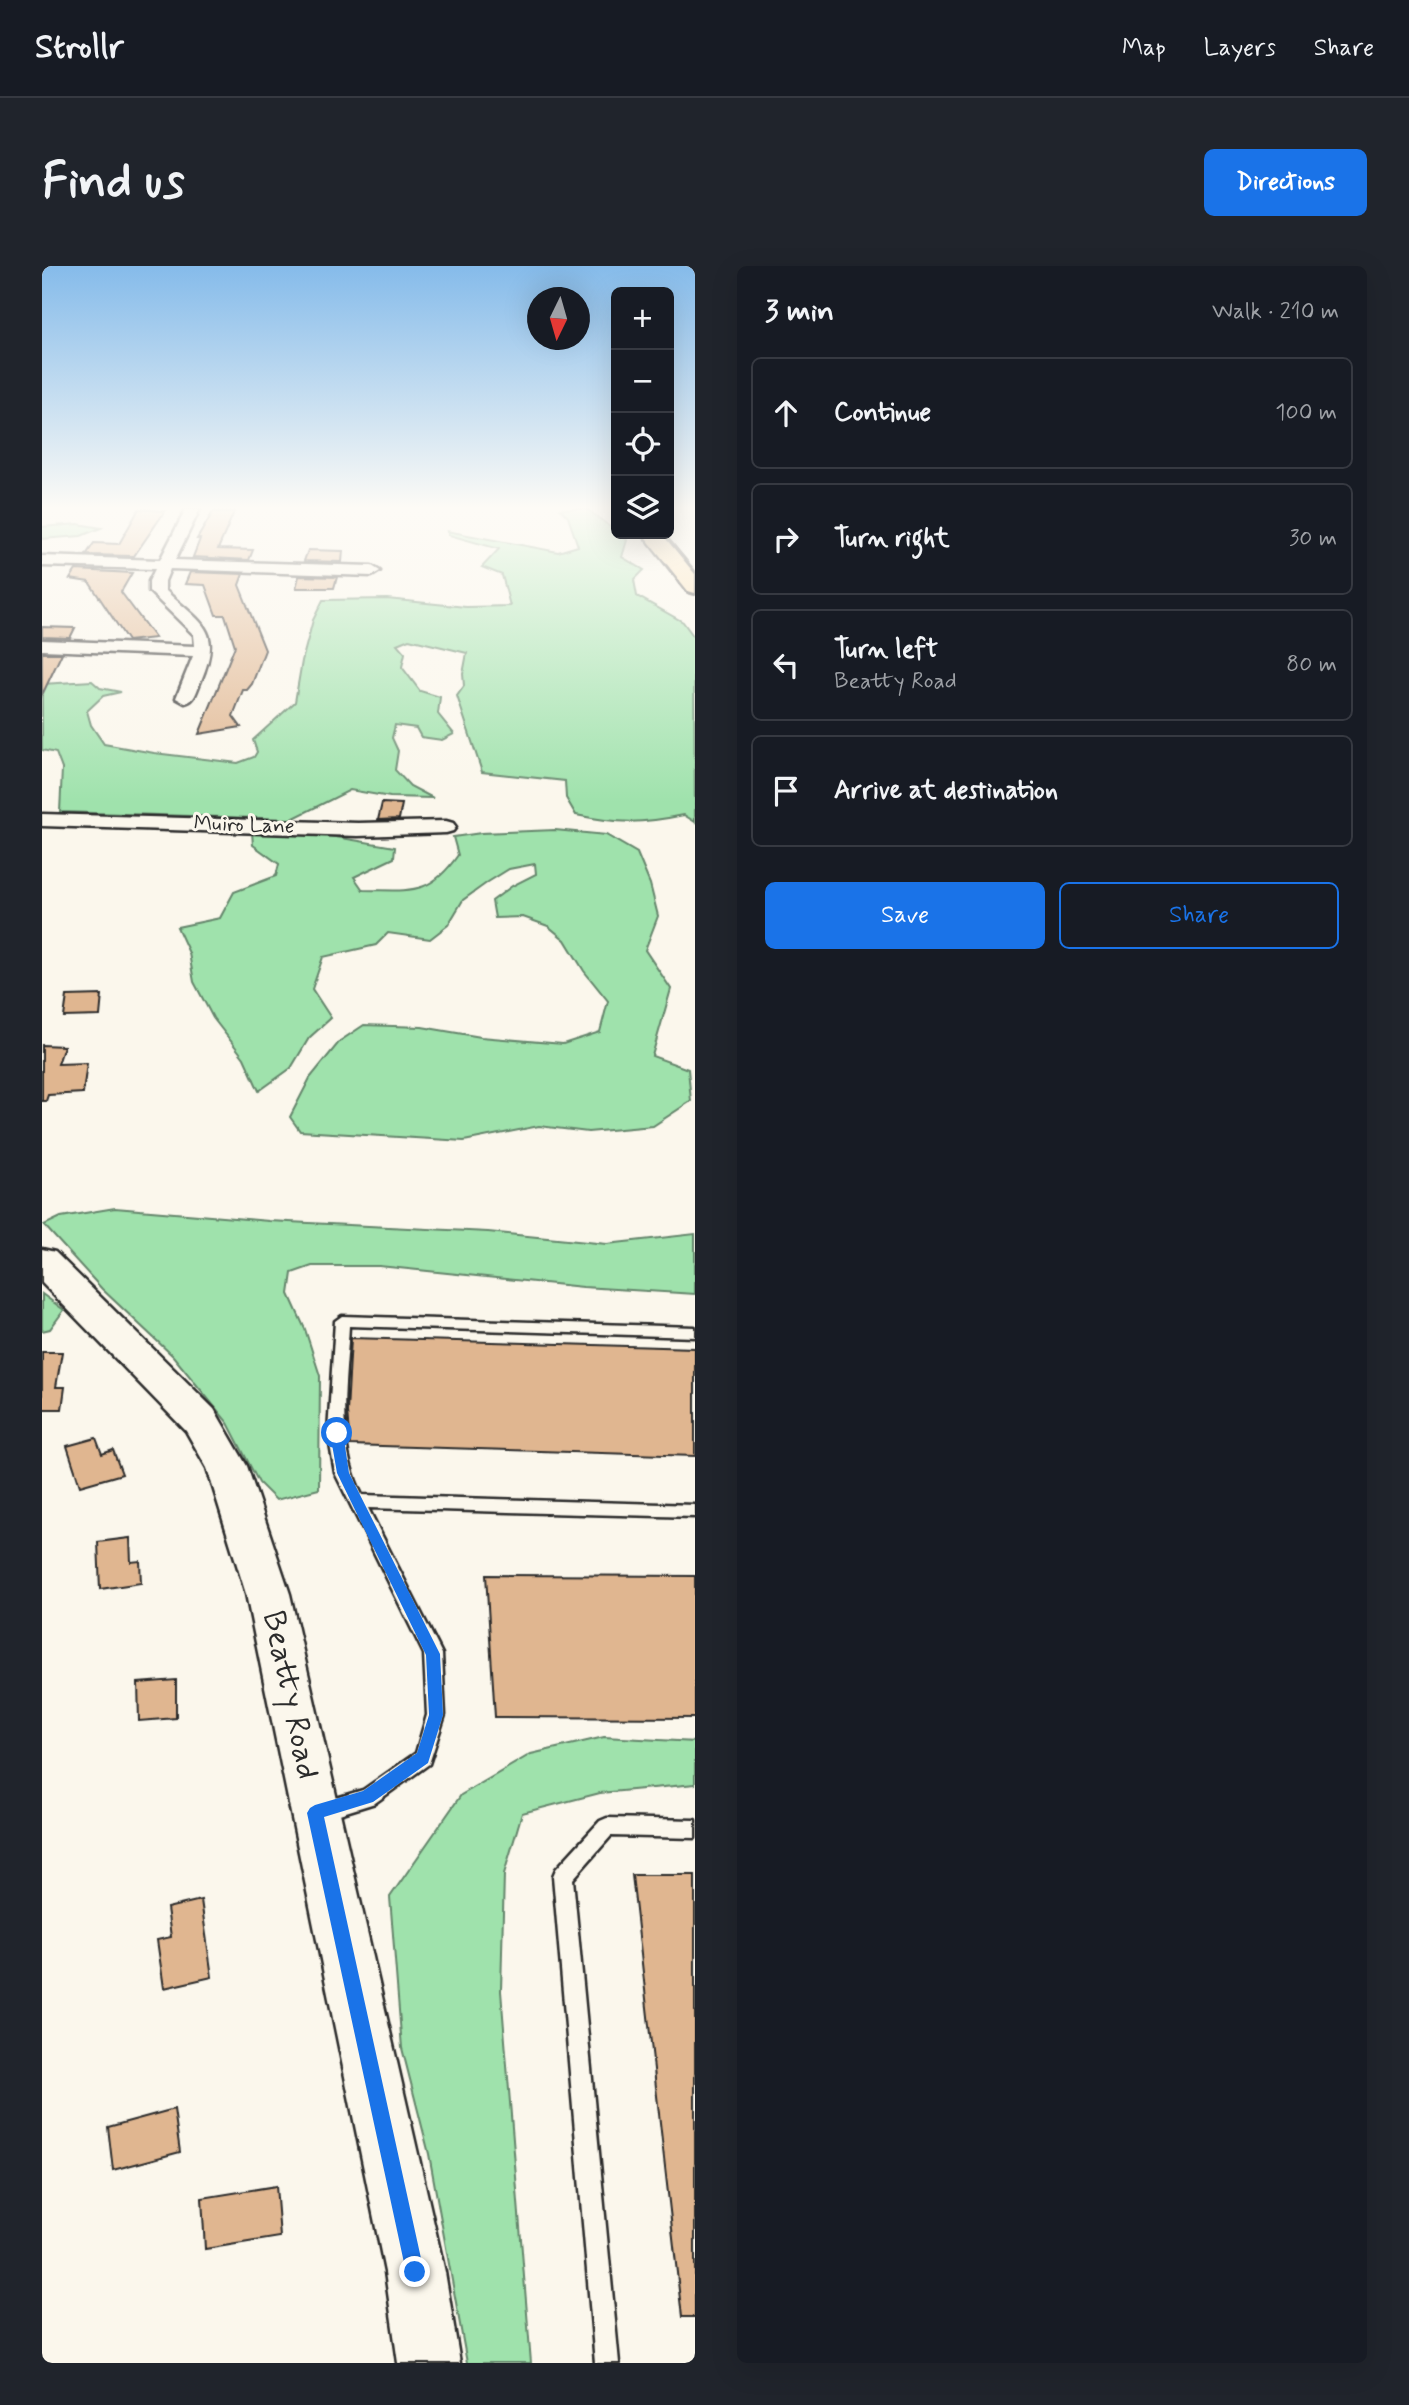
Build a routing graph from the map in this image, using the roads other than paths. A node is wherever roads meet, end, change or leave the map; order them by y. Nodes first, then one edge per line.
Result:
1 (173, 607) edge
2 (42, 645) edge
3 (202, 651) junction
4 (185, 698) dead end
5 (42, 820) edge
6 (446, 827) dead end
7 (42, 1261) edge
8 (695, 1332) edge
9 (357, 1501) junction
10 (695, 1511) edge
11 (315, 1813) junction
12 (695, 1829) edge
13 (429, 2363) edge
14 (607, 2363) edge

1 - 3 street
2 - 3 street
3 - 4 street
5 - 6 street, Muiro Lane
7 - 11 street, Beatty Road
8 - 9 lane
9 - 10 lane
9 - 11 lane
11 - 13 street, Beatty Road
12 - 14 lane

